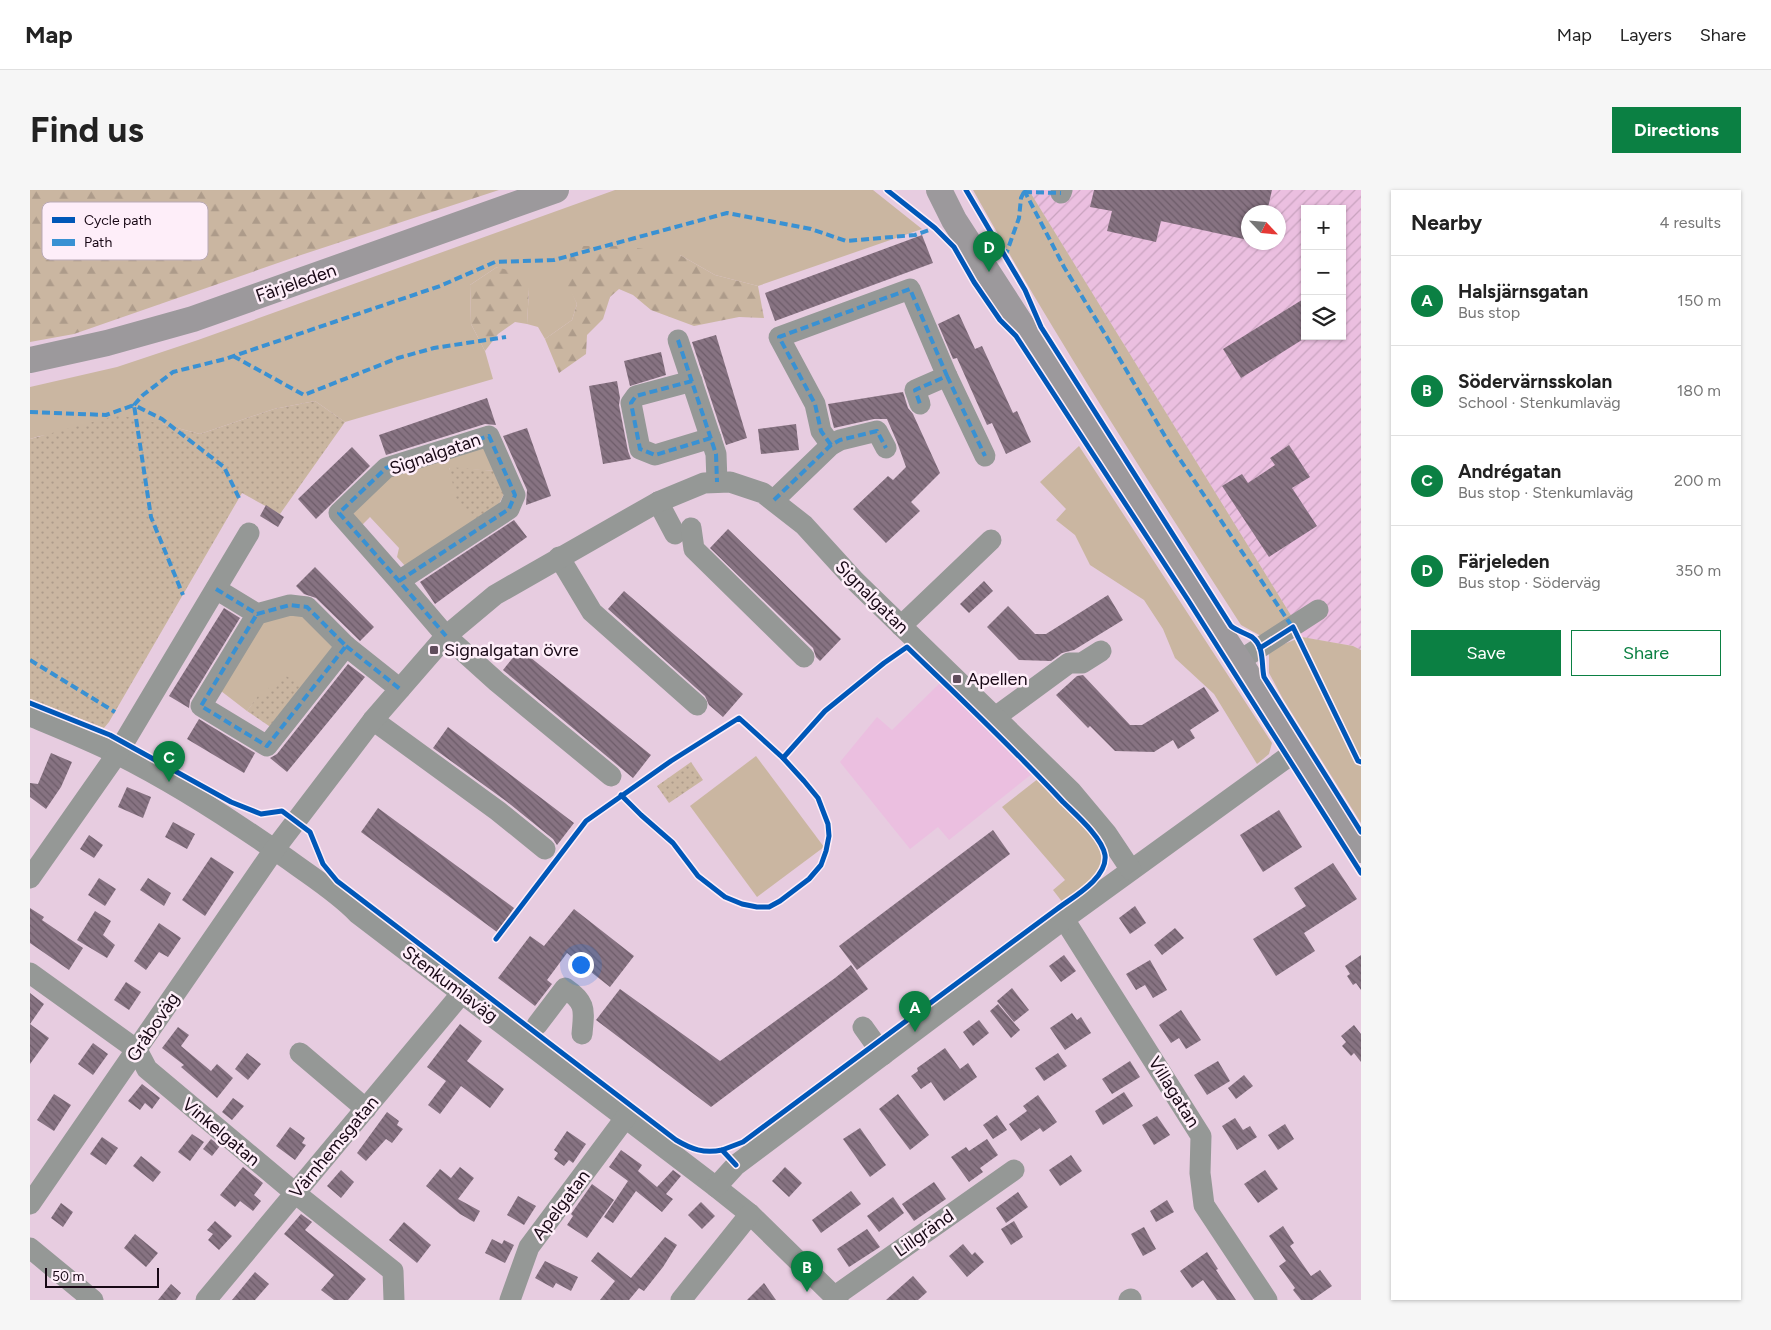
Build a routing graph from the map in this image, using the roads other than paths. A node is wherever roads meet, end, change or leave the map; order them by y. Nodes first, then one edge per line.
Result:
1 (556, 190) edge
2 (919, 190) edge
3 (939, 190) edge
4 (954, 220) junction
5 (678, 340) dead end
6 (30, 360) edge
7 (947, 376) junction
8 (692, 381) junction
9 (920, 404) dead end
10 (711, 438) junction
11 (831, 445) junction
12 (886, 448) dead end
13 (985, 456) dead end
14 (718, 482) junction
15 (774, 500) junction
16 (658, 502) junction
17 (249, 533) dead end
18 (991, 540) dead end
19 (559, 556) junction
20 (400, 581) junction
21 (216, 589) junction
22 (1318, 610) dead end
23 (257, 614) junction
24 (900, 626) junction
25 (446, 636) junction
26 (346, 646) junction
27 (1101, 651) dead end
28 (804, 657) dead end
29 (1239, 660) junction
30 (400, 690) junction
31 (697, 705) dead end
32 (30, 716) edge
33 (994, 718) junction
34 (373, 720) junction
35 (1296, 752) junction
36 (117, 754) junction
37 (611, 776) dead end
38 (545, 849) dead end
39 (274, 850) junction
40 (1361, 850) edge
41 (1131, 870) junction
42 (30, 878) edge
43 (1064, 919) junction
44 (30, 972) edge
45 (462, 993) junction
46 (536, 1024) dead end
47 (864, 1027) dead end
48 (582, 1034) dead end
49 (137, 1050) junction
50 (300, 1053) dead end
51 (883, 1056) junction
52 (366, 1109) junction
53 (626, 1117) junction
54 (1014, 1170) dead end
55 (716, 1187) junction
56 (295, 1194) junction
57 (30, 1204) edge
58 (750, 1214) junction
59 (30, 1248) edge
60 (836, 1298) edge
61 (93, 1300) edge
62 (206, 1300) edge
63 (394, 1300) edge
64 (510, 1300) edge
65 (680, 1300) edge
66 (1267, 1300) edge

1 - 6 main road, Färjeleden
2 - 4 main road
3 - 4 main road
4 - 29 main road
5 - 8 street
7 - 9 street
7 - 11 street
7 - 13 street
8 - 10 street
8 - 10 street
10 - 14 street
11 - 12 street
11 - 15 street
14 - 15 street, Signalgatan
14 - 16 street, Signalgatan
15 - 24 street, Signalgatan
16 - 19 street, Signalgatan
16 - 28 street
17 - 21 street
18 - 24 street
19 - 25 street, Signalgatan
19 - 31 street
20 - 20 street, Signalgatan
20 - 25 street, Signalgatan
21 - 23 street
21 - 36 street
22 - 29 street
23 - 26 street
23 - 26 street
24 - 33 street, Signalgatan
25 - 30 street, Signalgatan
25 - 37 street, Signalgatan
26 - 30 street
27 - 33 street
29 - 35 main road
30 - 34 street, Signalgatan
32 - 36 street, Stenkumlaväg
33 - 41 street, Signalgatan
34 - 38 street
34 - 39 street, Signalgatan
35 - 40 main road
35 - 41 street
36 - 39 street, Stenkumlaväg
36 - 42 street
39 - 45 street, Stenkumlaväg
39 - 49 street, Gråboväg
41 - 43 street
43 - 51 street
43 - 66 street, Villagatan
44 - 49 street, Vinkelgatan
45 - 52 street, Värnhemsgatan
45 - 53 street, Stenkumlaväg
46 - 48 street
47 - 51 street
49 - 56 street, Vinkelgatan
49 - 57 street, Gråboväg
50 - 52 street
51 - 55 street
52 - 56 street, Värnhemsgatan
53 - 55 street, Stenkumlaväg
53 - 64 street, Apelgatan
54 - 60 street, Lillgränd
55 - 58 street, Stenkumlaväg
56 - 62 street, Värnhemsgatan
56 - 63 street, Vinkelgatan
58 - 60 street, Stenkumlaväg
58 - 65 street
59 - 61 street

